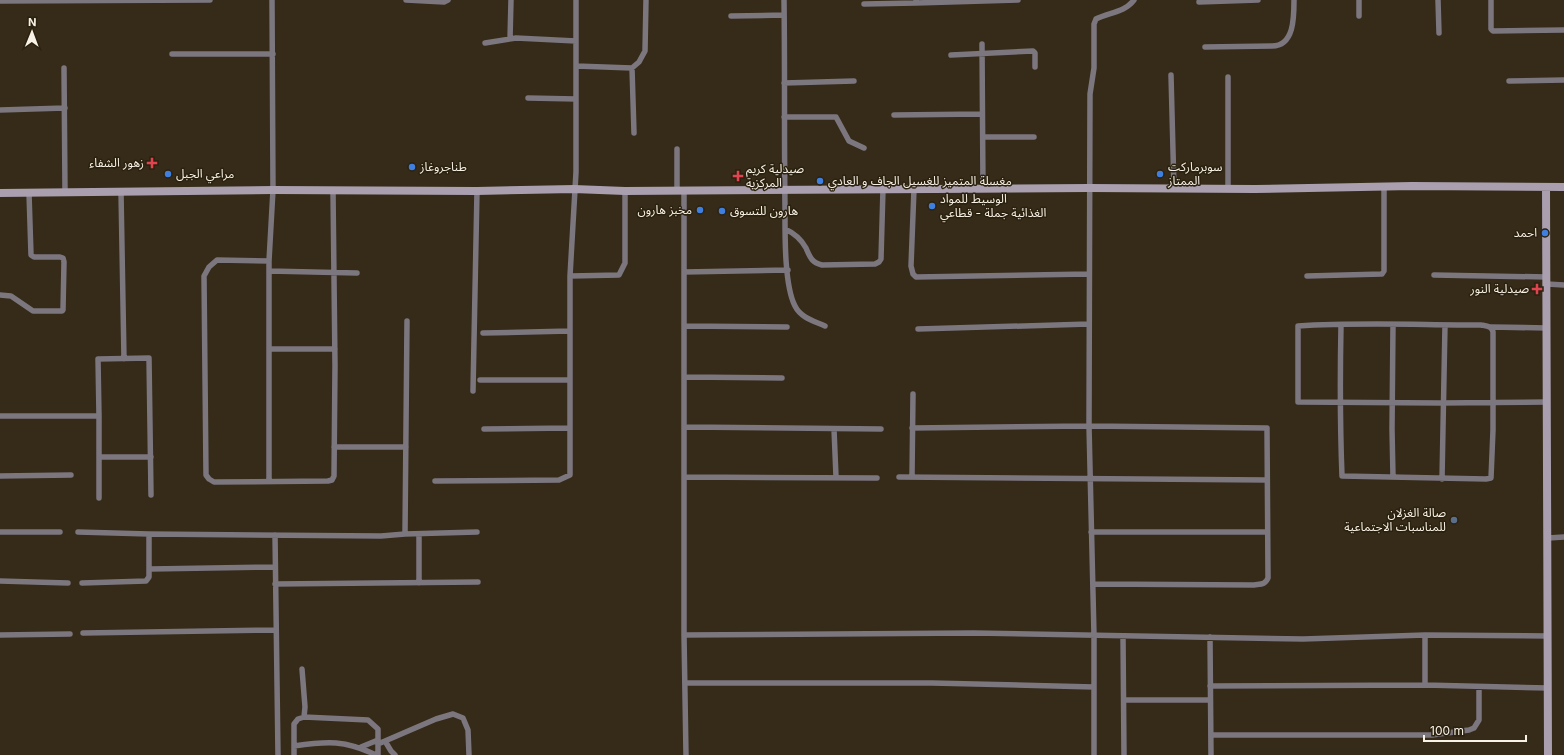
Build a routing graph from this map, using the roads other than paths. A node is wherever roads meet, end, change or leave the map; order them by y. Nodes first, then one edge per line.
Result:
1 (210, 0) edge
2 (272, 0) edge
3 (406, 0) edge
4 (448, 0) edge
5 (511, 0) edge
6 (576, 0) edge
7 (646, 0) edge
8 (784, 0) edge
9 (1018, 0) edge
10 (1134, 0) edge
11 (1258, 0) edge
12 (1294, 0) edge
13 (1359, 0) edge
14 (1438, 0) edge
15 (1491, 0) edge
16 (165, 1) edge
17 (916, 1) edge
18 (0, 2) edge
19 (1199, 2) dead end
20 (864, 4) dead end
21 (784, 15) junction
22 (731, 16) dead end
23 (1359, 16) dead end
24 (1564, 30) edge
25 (1439, 33) dead end
26 (510, 39) junction
27 (576, 41) junction
28 (485, 43) dead end
29 (982, 44) dead end
30 (1205, 46) dead end
31 (982, 53) junction
32 (172, 54) dead end
33 (272, 54) junction
34 (951, 55) dead end
35 (576, 66) junction
36 (1035, 67) dead end
37 (64, 68) dead end
38 (632, 68) junction
39 (1171, 75) dead end
40 (1228, 78) dead end
41 (1564, 80) edge
42 (854, 81) dead end
43 (1510, 81) dead end
44 (784, 83) junction
45 (528, 98) dead end
46 (576, 99) junction
47 (65, 108) junction
48 (0, 110) edge
49 (982, 114) junction
50 (894, 115) dead end
51 (784, 117) junction
52 (634, 133) dead end
53 (982, 137) junction
54 (1034, 137) dead end
55 (864, 148) dead end
56 (677, 149) dead end
57 (1546, 186) junction
58 (1564, 186) edge
59 (1384, 187) junction
60 (1089, 188) junction
61 (574, 189) junction
62 (883, 189) junction
63 (914, 189) junction
64 (983, 189) junction
65 (1174, 189) junction
66 (1228, 189) junction
67 (273, 190) junction
68 (333, 190) junction
69 (681, 190) junction
70 (785, 190) junction
71 (476, 191) junction
72 (625, 191) junction
73 (66, 192) junction
74 (121, 192) junction
75 (0, 193) edge
76 (29, 193) junction
77 (785, 228) junction
78 (270, 261) junction
79 (788, 270) junction
80 (270, 271) junction
81 (334, 272) junction
82 (684, 272) junction
83 (357, 273) dead end
84 (1089, 274) junction
85 (1434, 275) dead end
86 (570, 276) junction
87 (1307, 276) dead end
88 (1547, 280) junction
89 (1564, 285) edge
90 (0, 295) edge
91 (408, 321) dead end
92 (1089, 324) junction
93 (1341, 325) junction
94 (1393, 325) junction
95 (1445, 325) junction
96 (684, 326) junction
97 (825, 326) dead end
98 (787, 327) dead end
99 (1491, 327) junction
100 (1547, 328) junction
101 (918, 329) dead end
102 (570, 331) junction
103 (484, 333) dead end
104 (270, 348) junction
105 (335, 348) junction
106 (124, 359) junction
107 (684, 377) junction
108 (782, 378) dead end
109 (480, 380) dead end
110 (570, 380) junction
111 (473, 391) dead end
112 (913, 394) dead end
113 (1340, 402) junction
114 (1393, 402) junction
115 (1493, 402) junction
116 (1547, 402) junction
117 (1443, 403) junction
118 (0, 416) edge
119 (100, 416) junction
120 (1089, 426) junction
121 (684, 427) junction
122 (570, 428) junction
123 (912, 428) junction
124 (484, 429) dead end
125 (834, 429) junction
126 (881, 429) dead end
127 (334, 447) junction
128 (406, 447) junction
129 (151, 457) junction
130 (99, 458) junction
131 (71, 475) dead end
132 (0, 476) edge
133 (912, 476) junction
134 (684, 477) junction
135 (836, 477) junction
136 (899, 477) dead end
137 (1393, 477) junction
138 (876, 478) dead end
139 (1090, 478) junction
140 (1442, 479) junction
141 (269, 480) junction
142 (1267, 480) junction
143 (435, 482) dead end
144 (151, 495) dead end
145 (99, 498) dead end
146 (0, 532) edge
147 (60, 532) dead end
148 (78, 532) dead end
149 (477, 532) dead end
150 (1091, 532) junction
151 (1267, 532) junction
152 (149, 534) junction
153 (405, 534) junction
154 (419, 534) junction
155 (275, 535) junction
156 (1564, 537) edge
157 (1548, 538) junction
158 (275, 567) junction
159 (150, 570) junction
160 (0, 581) edge
161 (419, 582) junction
162 (478, 582) dead end
163 (68, 583) dead end
164 (82, 583) dead end
165 (275, 584) junction
166 (1093, 584) junction
167 (276, 630) junction
168 (82, 633) dead end
169 (70, 634) dead end
170 (684, 634) junction
171 (1425, 634) junction
172 (0, 635) edge
173 (1094, 635) junction
174 (1123, 636) junction
175 (1548, 636) junction
176 (1210, 637) junction
177 (302, 669) dead end
178 (685, 683) junction
179 (1425, 685) junction
180 (1210, 686) junction
181 (1094, 687) junction
182 (1479, 688) junction
183 (1548, 688) junction
184 (1124, 700) junction
185 (1210, 700) junction
186 (304, 717) junction
187 (1211, 735) junction
188 (385, 741) junction
189 (378, 742) junction
190 (294, 746) junction
191 (361, 748) junction
192 (278, 755) edge
193 (294, 755) edge
194 (377, 755) edge
195 (395, 755) edge
196 (469, 755) edge
197 (686, 755) edge
198 (1094, 755) edge
199 (1124, 755) edge
200 (1211, 755) edge
201 (1548, 755) edge

1 - 16 street
2 - 33 street
3 - 4 street
5 - 26 street
6 - 27 street
7 - 38 street
8 - 21 street
9 - 17 street
10 - 60 street
11 - 19 street
12 - 30 street
13 - 23 street
14 - 25 street
15 - 24 street
16 - 18 street
17 - 20 street
21 - 22 street
21 - 44 street
26 - 27 street
26 - 28 street
27 - 35 street
29 - 31 street
31 - 34 street
31 - 36 street
31 - 49 street
32 - 33 street
33 - 67 street
35 - 38 street
35 - 46 street
37 - 47 street
38 - 52 street
39 - 65 street
40 - 66 street
41 - 43 street
42 - 44 street
44 - 51 street
45 - 46 street
46 - 61 street
47 - 48 street
47 - 73 street
49 - 50 street
49 - 53 street
51 - 55 street
51 - 70 street
53 - 54 street
53 - 64 street
56 - 69 street
57 - 58 street
57 - 59 street
57 - 88 street
59 - 66 street
59 - 87 street
60 - 64 street
60 - 65 street
60 - 84 street
61 - 71 street
61 - 72 street
61 - 86 street
62 - 63 street
62 - 70 street
62 - 77 street
63 - 64 street
63 - 84 street
65 - 66 street
67 - 68 street
67 - 74 street
67 - 78 street
68 - 71 street
68 - 81 street
69 - 70 street
69 - 72 street
69 - 82 street
70 - 77 street
71 - 111 street
72 - 86 street
73 - 74 street
73 - 76 street
74 - 106 street
75 - 76 street
76 - 90 street
77 - 79 street
78 - 80 street
78 - 141 street
79 - 82 street
79 - 97 street
80 - 81 street
80 - 104 street
81 - 83 street
81 - 105 street
82 - 96 street
84 - 92 street
85 - 88 street
86 - 102 street
88 - 89 street
88 - 100 street
91 - 128 street
92 - 101 street
92 - 120 street
93 - 94 street
93 - 113 street
93 - 113 street
94 - 95 street
94 - 114 street
95 - 99 street
95 - 117 street
96 - 98 street
96 - 107 street
99 - 100 street
99 - 115 street
100 - 116 street
102 - 103 street
102 - 110 street
104 - 105 street
104 - 141 street
105 - 127 street
106 - 119 street
106 - 129 street
107 - 108 street
107 - 121 street
109 - 110 street
110 - 122 street
112 - 123 street
113 - 114 street
113 - 137 street
114 - 117 street
114 - 137 street
115 - 116 street
115 - 117 street
115 - 140 street
116 - 157 street
117 - 140 street
118 - 119 street
119 - 130 street
120 - 123 street
120 - 139 street
120 - 142 street
121 - 125 street
121 - 134 street
122 - 124 street
122 - 143 street
123 - 133 street
125 - 126 street
125 - 135 street
127 - 128 street
127 - 141 street
128 - 153 street
129 - 130 street
129 - 144 street
130 - 145 street
131 - 132 street
133 - 136 street
133 - 139 street
134 - 135 street
134 - 170 street
135 - 138 street
137 - 140 street
139 - 142 street
139 - 150 street
142 - 151 street
146 - 147 street
148 - 152 street
149 - 154 street
150 - 151 street
150 - 166 street
151 - 166 street
152 - 155 street
152 - 159 street
153 - 154 street
153 - 155 street
154 - 161 street
155 - 158 street
156 - 157 street
157 - 175 street
158 - 159 street
158 - 165 street
159 - 164 street
160 - 163 street
161 - 162 street
161 - 165 street
165 - 167 street
166 - 173 street
167 - 168 street
167 - 192 street
169 - 172 street
170 - 173 street
170 - 178 street
171 - 175 street
171 - 176 street
171 - 179 street
173 - 174 street
173 - 181 street
174 - 176 street
174 - 184 street
175 - 183 street
176 - 180 street
177 - 186 street
178 - 181 street
178 - 197 street
179 - 180 street
179 - 182 street
180 - 185 street
181 - 198 street
182 - 183 street
182 - 187 street
183 - 201 street
184 - 185 street
184 - 199 street
185 - 187 street
186 - 189 street
186 - 190 street
187 - 200 street
188 - 189 street
188 - 195 street
188 - 196 street
189 - 191 street
189 - 194 street
190 - 191 street
190 - 193 street
191 - 194 street

